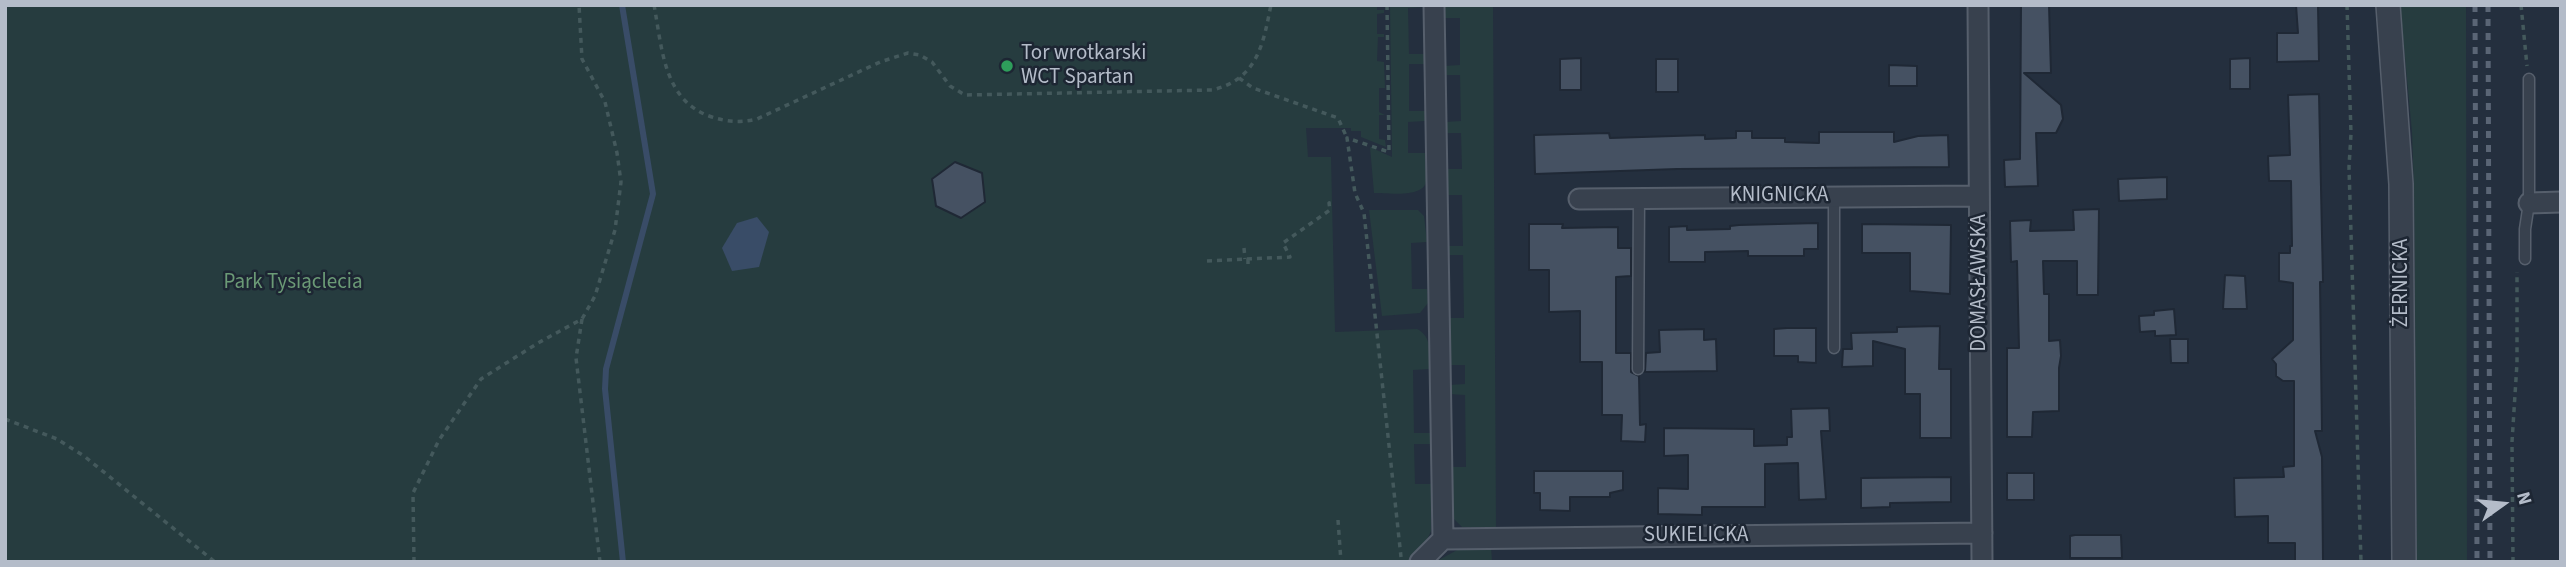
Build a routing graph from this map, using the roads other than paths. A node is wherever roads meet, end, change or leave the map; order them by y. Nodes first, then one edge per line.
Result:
1 (1434, 5) edge
2 (1978, 5) edge
3 (2388, 5) edge
4 (2529, 79) road end
5 (1834, 196) junction
6 (1979, 196) junction
7 (1639, 197) junction
8 (1579, 199) dead end
9 (2561, 202) edge
10 (2529, 203) junction
11 (2525, 260) road end
12 (1834, 348) dead end
13 (1639, 369) dead end
14 (1982, 533) junction
15 (1443, 539) junction
16 (1420, 562) edge
17 (1982, 562) edge
18 (2404, 562) edge

1 - 15 street
2 - 6 street, DOMASŁAWSKA
3 - 18 street, ŻERNICKA
4 - 10 lane
5 - 6 street, KNIGNICKA
5 - 7 street, KNIGNICKA
5 - 12 lane
6 - 14 street, DOMASŁAWSKA
7 - 8 street, KNIGNICKA
7 - 13 lane
9 - 10 street
10 - 11 lane
14 - 15 street, SUKIELICKA
14 - 17 street, DOMASŁAWSKA
15 - 16 street

